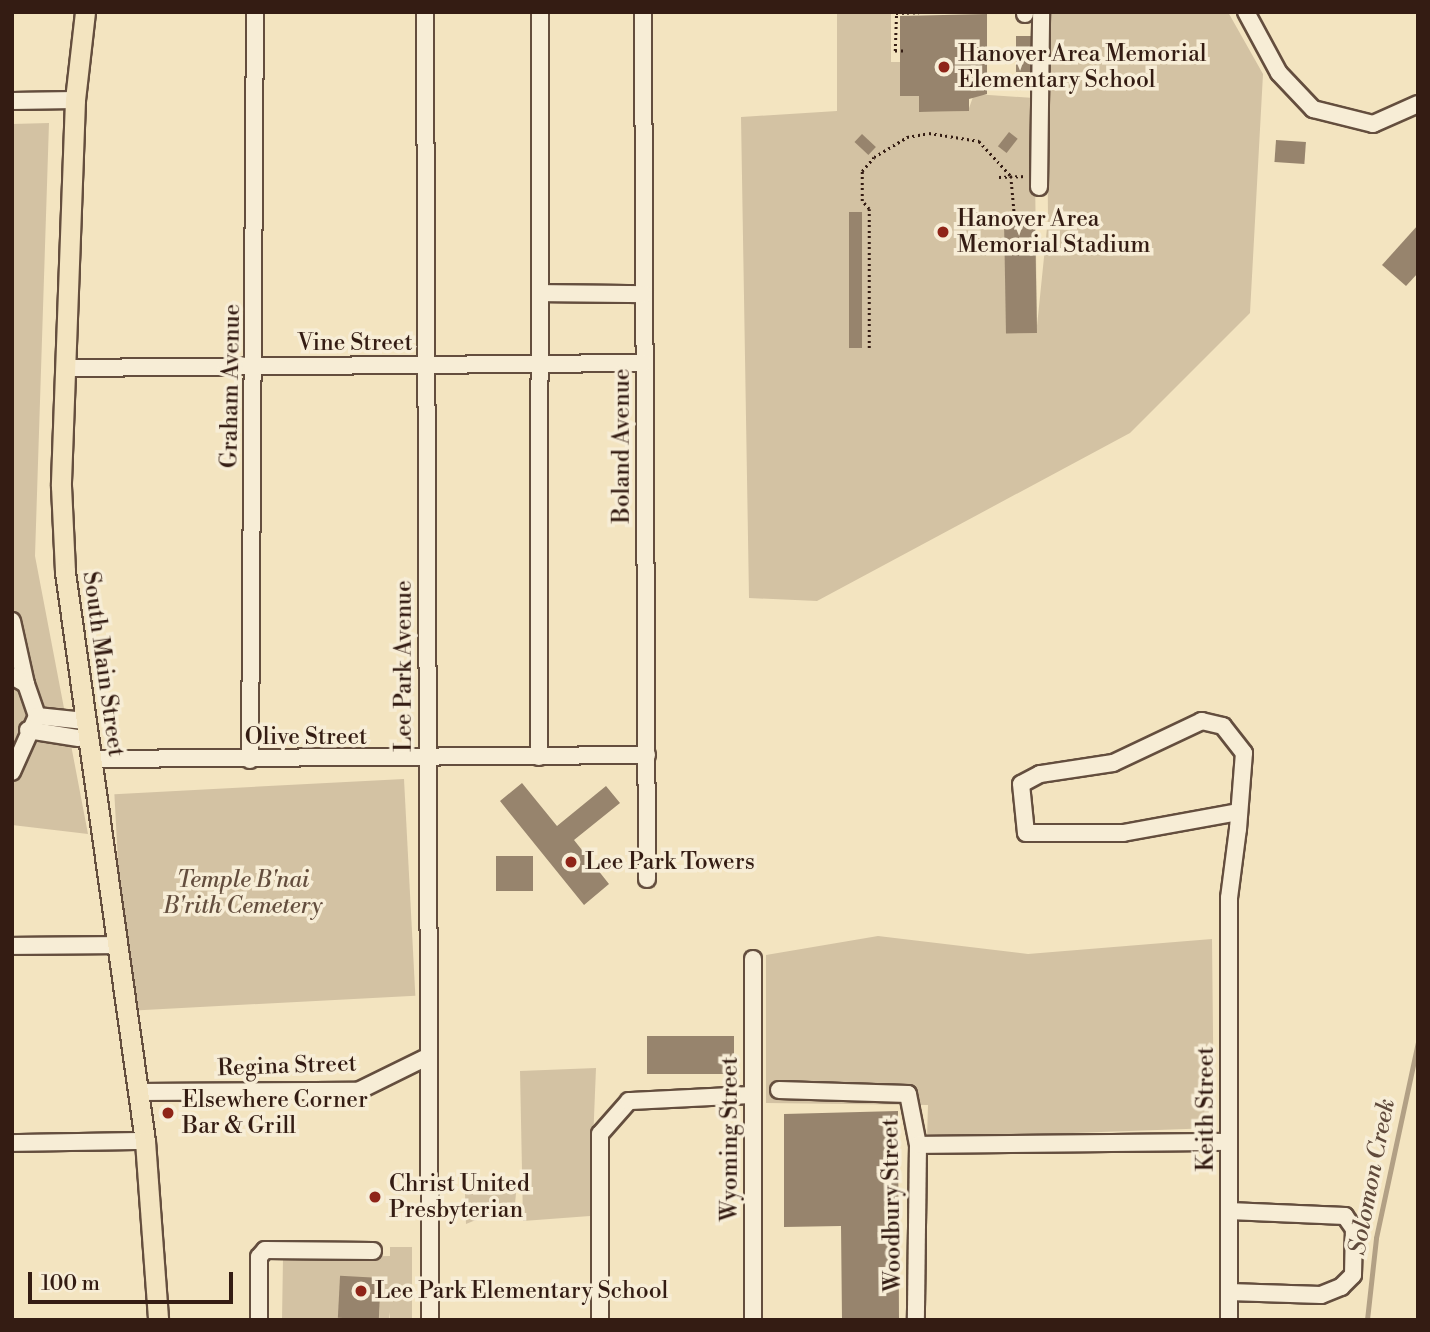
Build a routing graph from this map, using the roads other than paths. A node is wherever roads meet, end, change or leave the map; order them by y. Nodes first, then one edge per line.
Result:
1 (85, 12) edge
2 (255, 12) edge
3 (425, 12) edge
4 (540, 12) edge
5 (643, 12) edge
6 (1245, 12) edge
7 (1031, 13) edge
8 (12, 100) edge
9 (75, 100) junction
10 (1418, 104) edge
11 (1040, 181) road end
12 (541, 293) junction
13 (644, 294) junction
14 (644, 363) junction
15 (425, 365) junction
16 (541, 365) junction
17 (254, 366) junction
18 (66, 368) junction
19 (12, 621) edge
20 (19, 680) edge
21 (37, 716) junction
22 (81, 729) junction
23 (28, 730) junction
24 (647, 755) junction
25 (539, 757) junction
26 (91, 758) junction
27 (426, 759) junction
28 (250, 760) junction
29 (12, 772) edge
30 (1239, 812) junction
31 (647, 879) dead end
32 (117, 945) junction
33 (12, 946) edge
34 (753, 959) dead end
35 (429, 1056) junction
36 (779, 1090) dead end
37 (138, 1092) junction
38 (753, 1096) junction
39 (145, 1141) junction
40 (1229, 1142) junction
41 (12, 1143) edge
42 (918, 1145) junction
43 (1229, 1211) junction
44 (373, 1251) dead end
45 (1229, 1292) junction
46 (158, 1320) edge
47 (259, 1320) edge
48 (430, 1320) edge
49 (600, 1320) edge
50 (753, 1320) edge
51 (916, 1320) edge
52 (1229, 1320) edge

1 - 9 main road, South Main Street
2 - 17 street, Graham Avenue
3 - 15 street, Lee Park Avenue
4 - 12 street
5 - 13 street, Boland Avenue
6 - 10 street
7 - 11 street
8 - 9 street
9 - 18 main road, South Main Street
12 - 13 street
12 - 16 street
13 - 14 street, Boland Avenue
14 - 16 street, Vine Street
14 - 24 street, Boland Avenue
15 - 16 street, Vine Street
15 - 17 street, Vine Street
15 - 27 street, Lee Park Avenue
16 - 25 street
17 - 18 street, Vine Street
17 - 28 street, Graham Avenue
18 - 22 main road, South Main Street
19 - 20 street
20 - 21 street
21 - 22 street
21 - 23 street
22 - 23 street
22 - 26 main road, South Main Street
23 - 29 street
24 - 25 street, Olive Street
24 - 31 street, Boland Avenue
25 - 27 street, Olive Street
26 - 28 street, Olive Street
26 - 32 main road, South Main Street
27 - 28 street, Olive Street
27 - 35 street, Lee Park Avenue
30 - 30 street, Keith Street
30 - 40 street, Keith Street
32 - 33 street
32 - 37 main road, South Main Street
34 - 38 street, Wyoming Street
35 - 37 street, Regina Street
35 - 48 street, Lee Park Avenue
36 - 42 street, Woodbury Street
37 - 39 main road, South Main Street
38 - 49 street
38 - 50 street, Wyoming Street
39 - 41 street
39 - 46 main road, South Main Street
40 - 42 street
40 - 43 street, Keith Street
42 - 51 street, Woodbury Street
43 - 45 street, Keith Street
43 - 45 street
44 - 47 street
45 - 52 street, Keith Street

